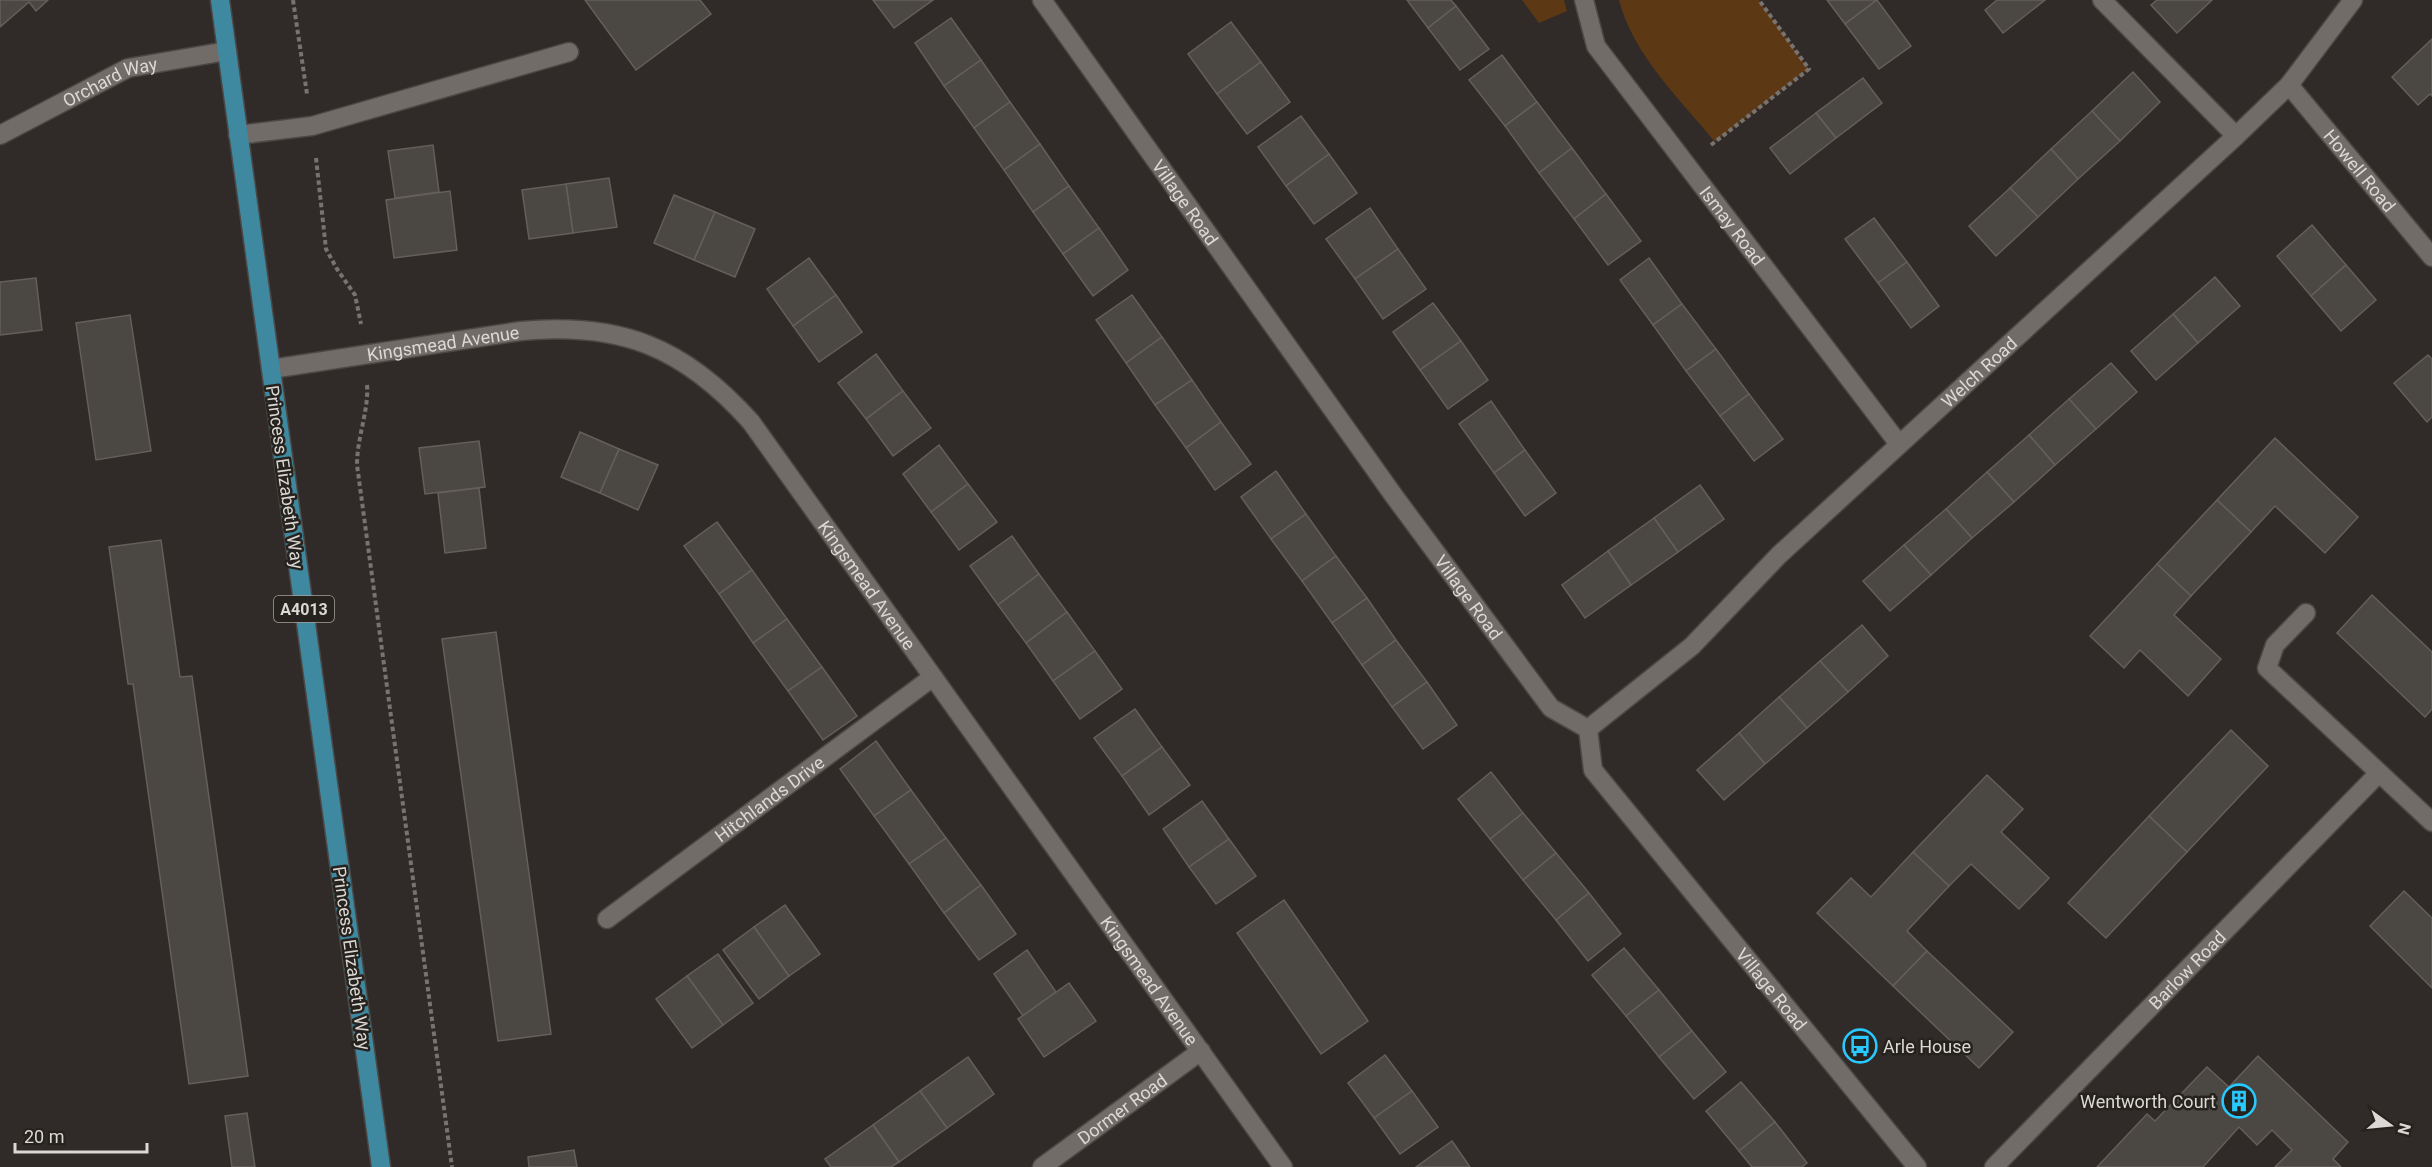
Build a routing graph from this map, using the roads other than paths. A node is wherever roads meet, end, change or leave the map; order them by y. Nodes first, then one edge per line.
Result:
1 (220, 0) edge
2 (1042, 0) edge
3 (1584, 0) edge
4 (2102, 0) edge
5 (2353, 0) edge
6 (227, 51) junction
7 (569, 52) dead end
8 (2289, 85) junction
9 (0, 135) edge
10 (238, 135) junction
11 (2236, 136) junction
12 (2432, 257) edge
13 (271, 369) junction
14 (1899, 444) junction
15 (2306, 613) dead end
16 (933, 677) junction
17 (1588, 729) junction
18 (2379, 772) junction
19 (2432, 822) edge
20 (607, 919) dead end
21 (1201, 1051) junction
22 (381, 1167) edge
23 (1042, 1167) edge
24 (1283, 1167) edge
25 (1917, 1167) edge
26 (1994, 1167) edge

1 - 6 main road, Princess Elizabeth Way / A4013
2 - 17 street, Village Road
3 - 14 street, Ismay Road
4 - 11 street
5 - 8 street, Welch Road
6 - 9 street, Orchard Way
6 - 10 main road, Princess Elizabeth Way / A4013
7 - 10 street
8 - 11 street, Welch Road
8 - 12 street, Howell Road
10 - 13 main road, Princess Elizabeth Way / A4013
11 - 14 street, Welch Road
13 - 16 street, Kingsmead Avenue
13 - 22 main road, Princess Elizabeth Way / A4013
14 - 17 street, Welch Road
15 - 18 street
16 - 20 street, Hitchlands Drive
16 - 21 street, Kingsmead Avenue
17 - 25 street, Village Road
18 - 19 street
18 - 26 street, Barlow Road
21 - 23 street, Dormer Road
21 - 24 street, Kingsmead Avenue

